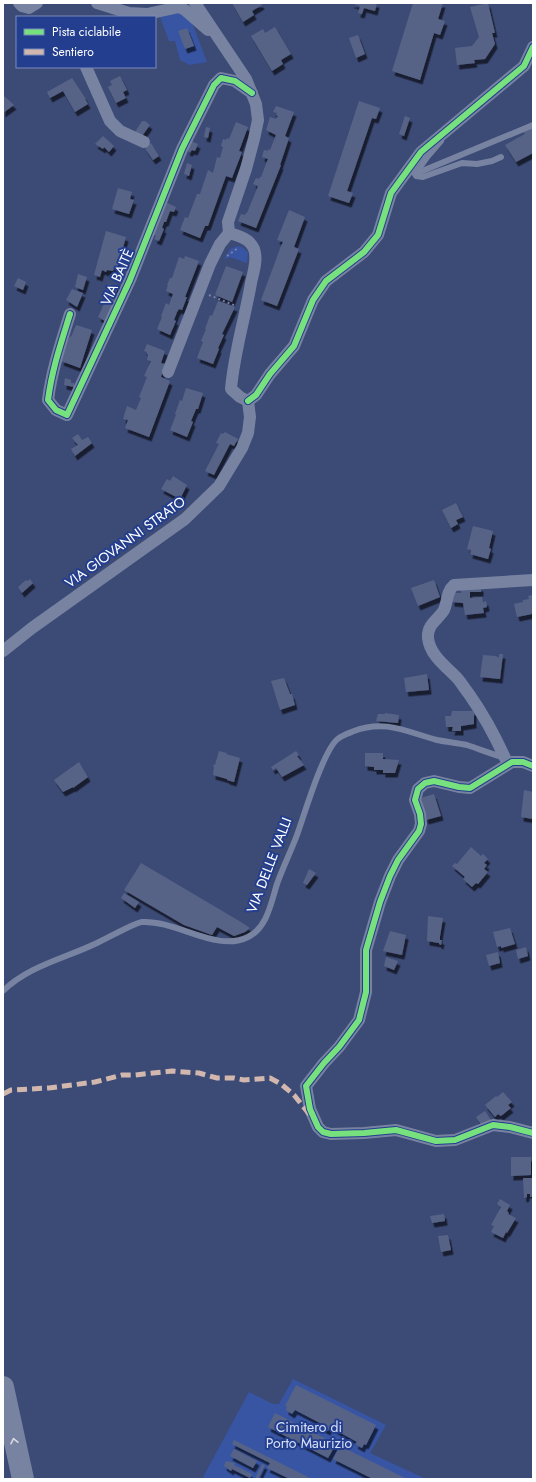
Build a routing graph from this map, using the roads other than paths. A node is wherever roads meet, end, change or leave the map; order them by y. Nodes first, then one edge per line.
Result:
1 (97, 3) edge
2 (195, 3) edge
3 (220, 40) junction
4 (533, 46) edge
5 (86, 68) edge
6 (252, 94) junction
7 (533, 125) edge
8 (442, 134) junction
9 (144, 142) dead end
10 (501, 157) dead end
11 (415, 174) junction
12 (229, 234) junction
13 (70, 314) dead end
14 (168, 372) dead end
15 (248, 401) junction
16 (533, 580) edge
17 (3, 651) edge
18 (509, 760) junction
19 (533, 766) edge
20 (3, 991) edge
21 (533, 1133) edge
22 (3, 1387) edge
23 (23, 1479) edge

1 - 3 street
2 - 3 street
3 - 6 street
4 - 8 street
5 - 9 street
6 - 12 street
6 - 13 street, VIA BAITÈ
7 - 11 lane
8 - 11 lane
8 - 15 street
10 - 11 lane
12 - 14 street
12 - 15 street
15 - 17 street, VIA GIOVANNI STRATO
16 - 18 street
18 - 19 street, VIA DELLE VALLI
18 - 20 lane, VIA DELLE VALLI
18 - 21 street
23 -> 22 highway

